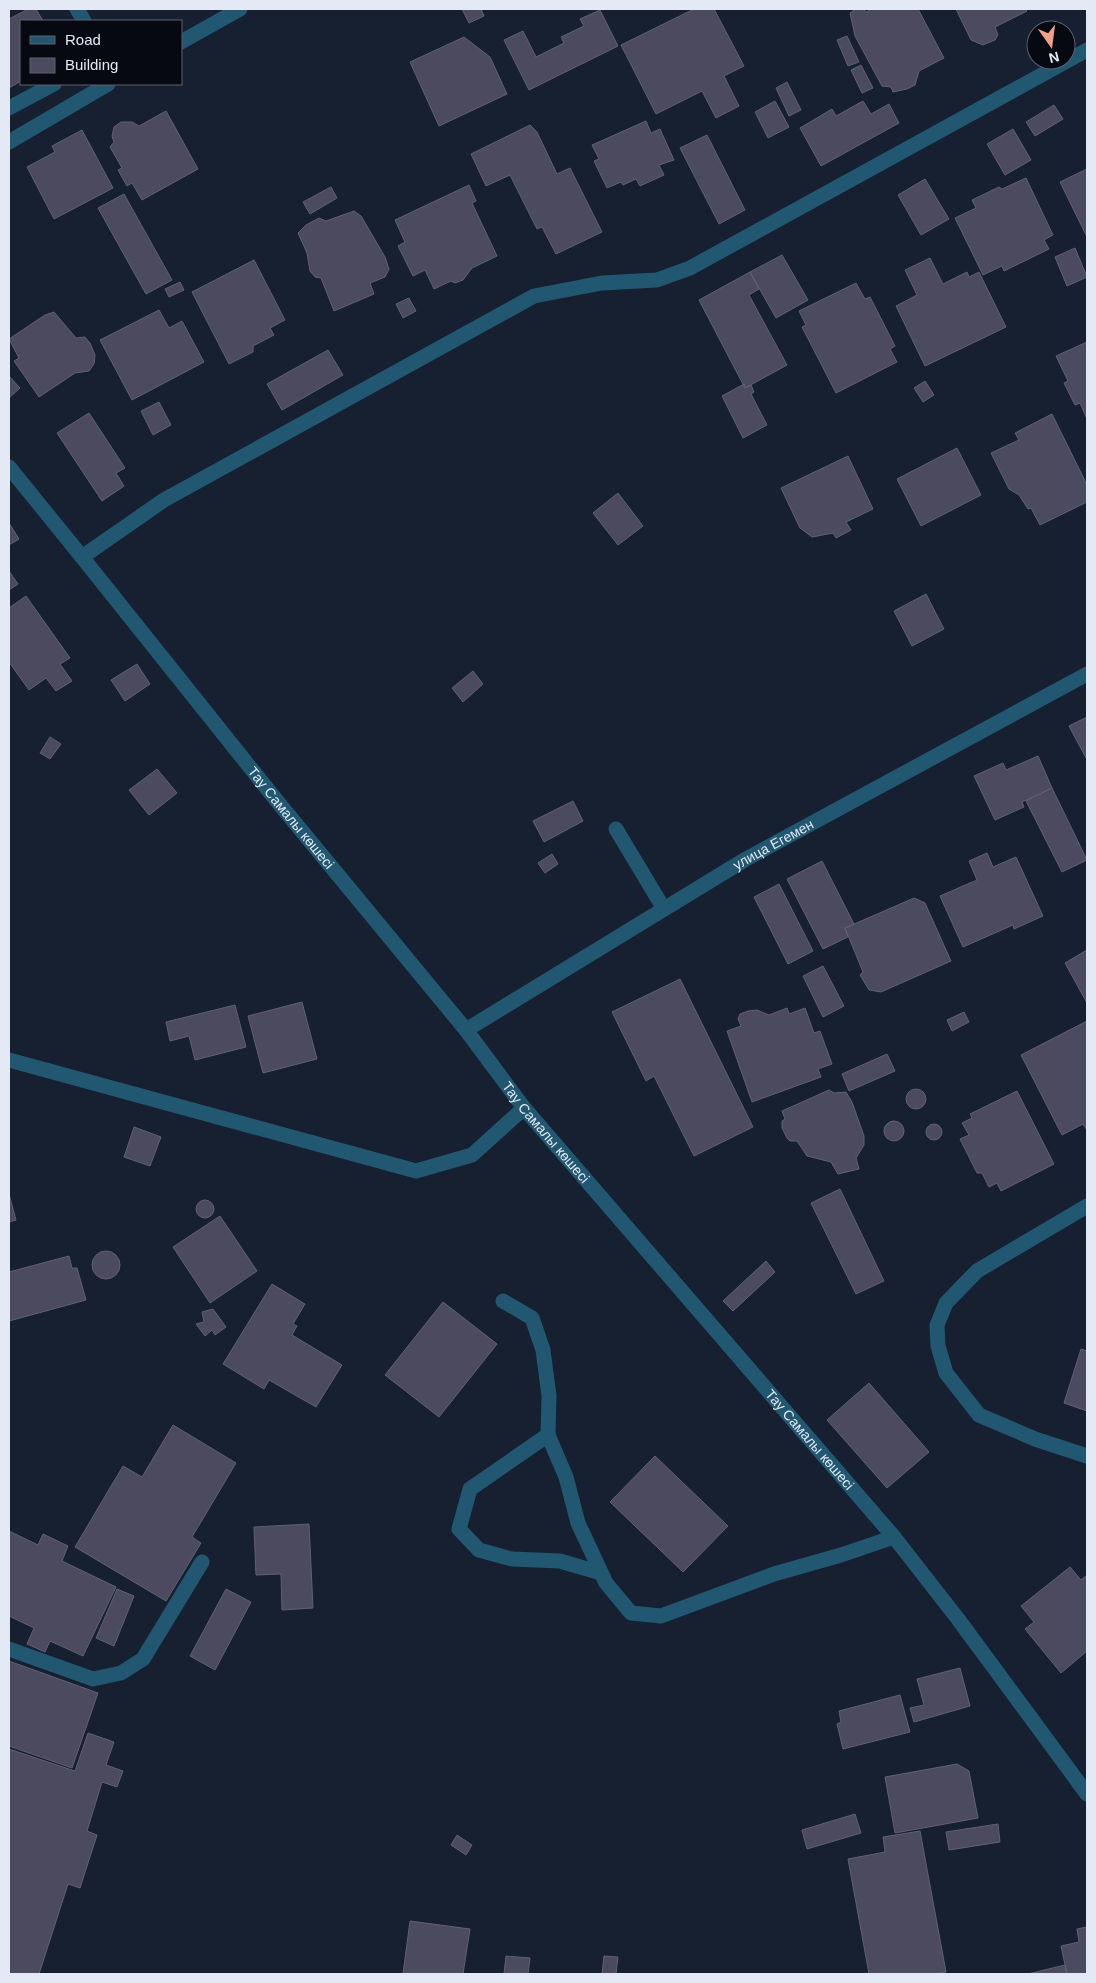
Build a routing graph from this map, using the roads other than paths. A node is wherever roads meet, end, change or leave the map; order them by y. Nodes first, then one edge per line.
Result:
1 (76, 9) edge
2 (240, 9) edge
3 (83, 20) edge
4 (182, 41) edge
5 (1087, 50) edge
6 (52, 85) edge
7 (106, 85) edge
8 (9, 108) edge
9 (9, 142) edge
10 (9, 467) edge
11 (82, 556) junction
12 (1087, 674) edge
13 (616, 829) dead end
14 (664, 909) junction
15 (466, 1030) junction
16 (9, 1060) edge
17 (524, 1108) junction
18 (1087, 1206) edge
19 (503, 1300) dead end
20 (548, 1435) junction
21 (1087, 1456) edge
22 (894, 1537) junction
23 (202, 1562) dead end
24 (601, 1573) junction
25 (9, 1649) edge
26 (1087, 1794) edge

1 - 3 street
2 - 4 street
5 - 11 street
6 - 8 street
7 - 9 street
10 - 11 street, Тау Самалы көшесі
11 - 15 street, Тау Самалы көшесі
12 - 14 street, улица Егемен
13 - 14 street
14 - 15 street, улица Егемен
15 - 17 street, Тау Самалы көшесі
16 - 17 street
17 - 22 street, Тау Самалы көшесі
18 - 21 street
19 - 20 street
20 - 24 street
20 - 24 street
22 - 24 street
22 - 26 street, Тау Самалы көшесі
23 - 25 street

